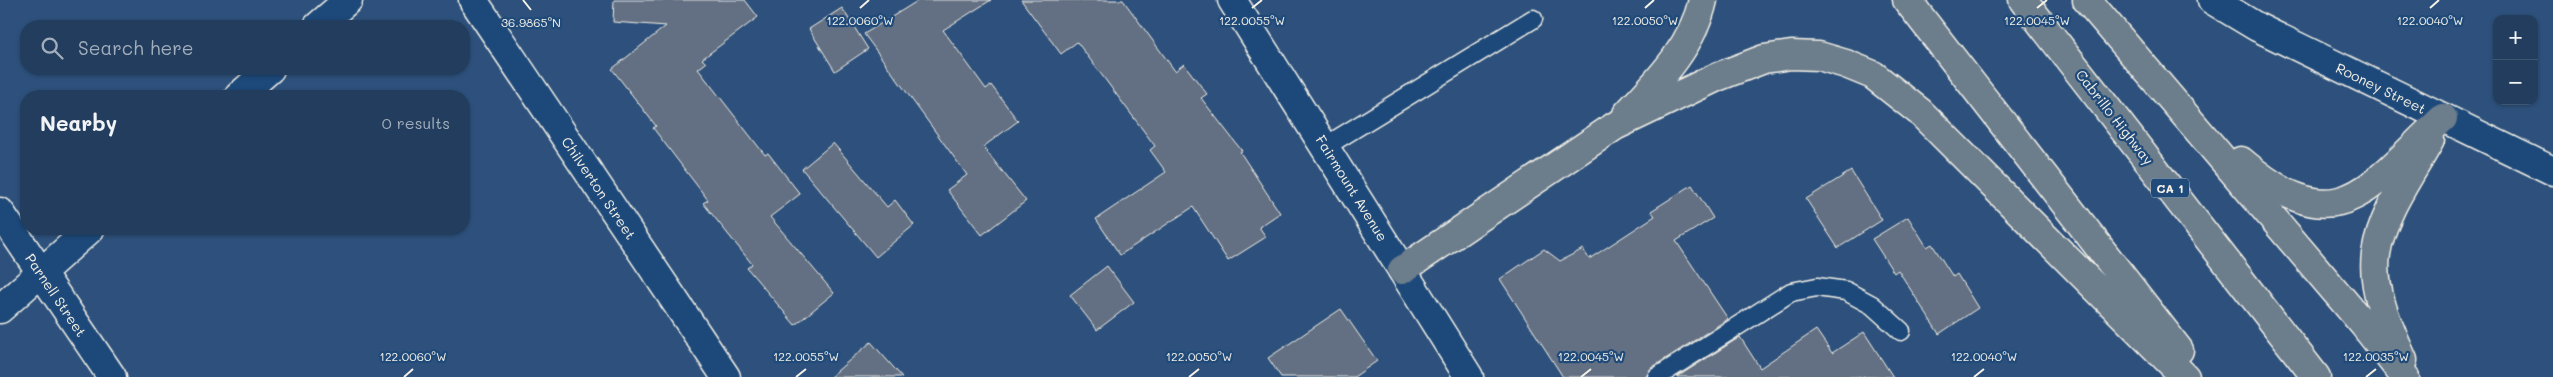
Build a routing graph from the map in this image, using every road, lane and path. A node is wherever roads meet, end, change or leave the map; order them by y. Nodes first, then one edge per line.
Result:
1 (348, 0) edge
2 (473, 0) edge
3 (1232, 0) edge
4 (1703, 0) edge
5 (1907, 0) edge
6 (2024, 0) edge
7 (2087, 0) edge
8 (2212, 0) edge
9 (1533, 19) dead end
10 (325, 20) edge
11 (263, 75) edge
12 (2157, 82) junction
13 (246, 90) edge
14 (2443, 118) junction
15 (1615, 126) junction
16 (1326, 146) junction
17 (2553, 172) edge
18 (0, 212) edge
19 (83, 235) edge
20 (1402, 270) junction
21 (40, 273) junction
22 (0, 309) edge
23 (1901, 331) dead end
24 (112, 377) edge
25 (726, 377) edge
26 (1470, 377) edge
27 (1657, 377) edge
28 (2185, 377) edge
29 (2200, 377) edge
30 (2316, 377) edge
31 (2405, 377) edge
32 (2411, 377) edge

1 - 10 street
2 - 25 street, Chilverton Street
3 - 16 street, Fairmount Avenue
4 - 15 highway
5 - 29 highway
6 - 30 highway, Cabrillo Highway / CA 1
7 - 12 highway
8 - 14 street, Rooney Street
9 - 16 lane
11 - 13 street
12 - 14 highway
12 - 31 highway
14 - 17 street, Rooney Street
14 - 32 highway
15 - 20 highway
15 - 28 highway
16 - 20 street, Fairmount Avenue
18 - 21 street, Parnell Street
19 - 21 street
20 - 26 street, Fairmount Avenue
21 - 22 street
21 - 24 street, Parnell Street
23 - 27 lane

